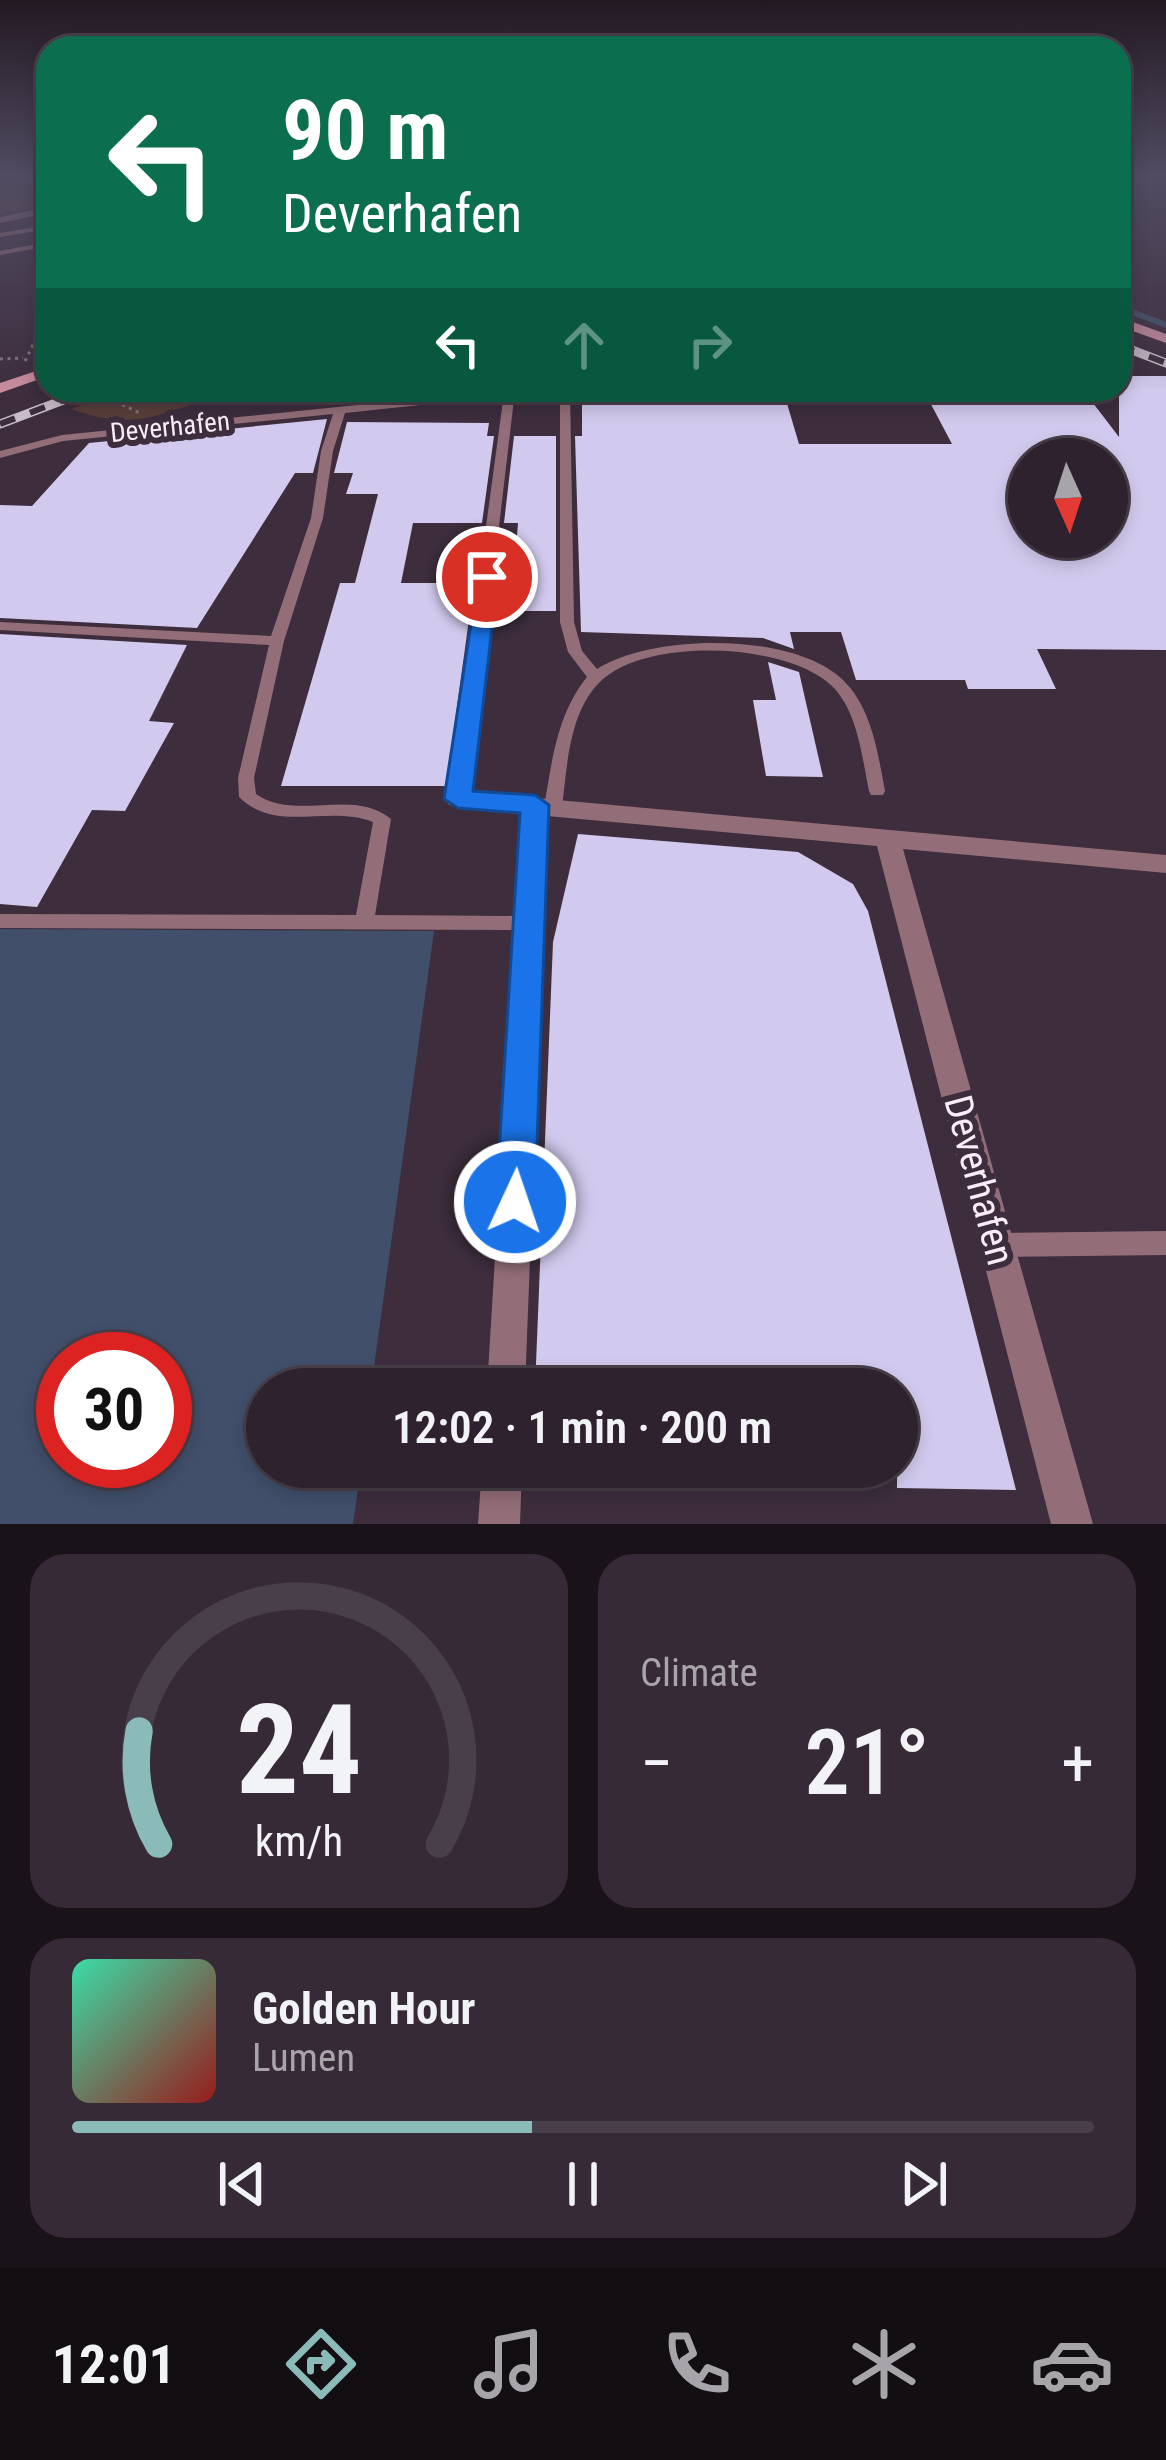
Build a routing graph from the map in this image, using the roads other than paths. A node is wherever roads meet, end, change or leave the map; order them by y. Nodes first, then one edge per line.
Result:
1 (1131, 326) edge
2 (1166, 339) edge
3 (36, 374) edge
4 (0, 388) edge
5 (421, 402) edge
6 (509, 402) edge
7 (565, 402) edge
8 (340, 410) junction
9 (0, 455) edge
10 (0, 626) edge
11 (278, 641) junction
12 (596, 676) junction
13 (878, 791) dead end
14 (458, 799) joint
15 (544, 806) junction
16 (887, 837) junction
17 (1166, 864) edge
18 (0, 921) edge
19 (364, 922) junction
20 (530, 922) junction
21 (1166, 1243) edge
22 (997, 1245) junction
23 (507, 1368) edge
24 (501, 1488) edge
25 (500, 1524) edge
26 (1072, 1524) edge

1 - 2 main road
3 - 4 main road
5 - 8 lane, Deverhafen
6 - 14 lane, Deverhafen
7 - 12 lane
8 - 9 lane, Deverhafen
8 - 11 lane
10 - 11 lane
11 - 19 lane
12 - 13 lane
12 - 15 lane
14 - 15 street, Deverhafen
15 - 16 street, Deverhafen
15 - 20 street
16 - 17 street, Deverhafen
16 - 22 street, Deverhafen
18 - 19 lane
19 - 20 lane
20 - 23 street
21 - 22 lane
22 - 26 street, Deverhafen
24 - 25 street

